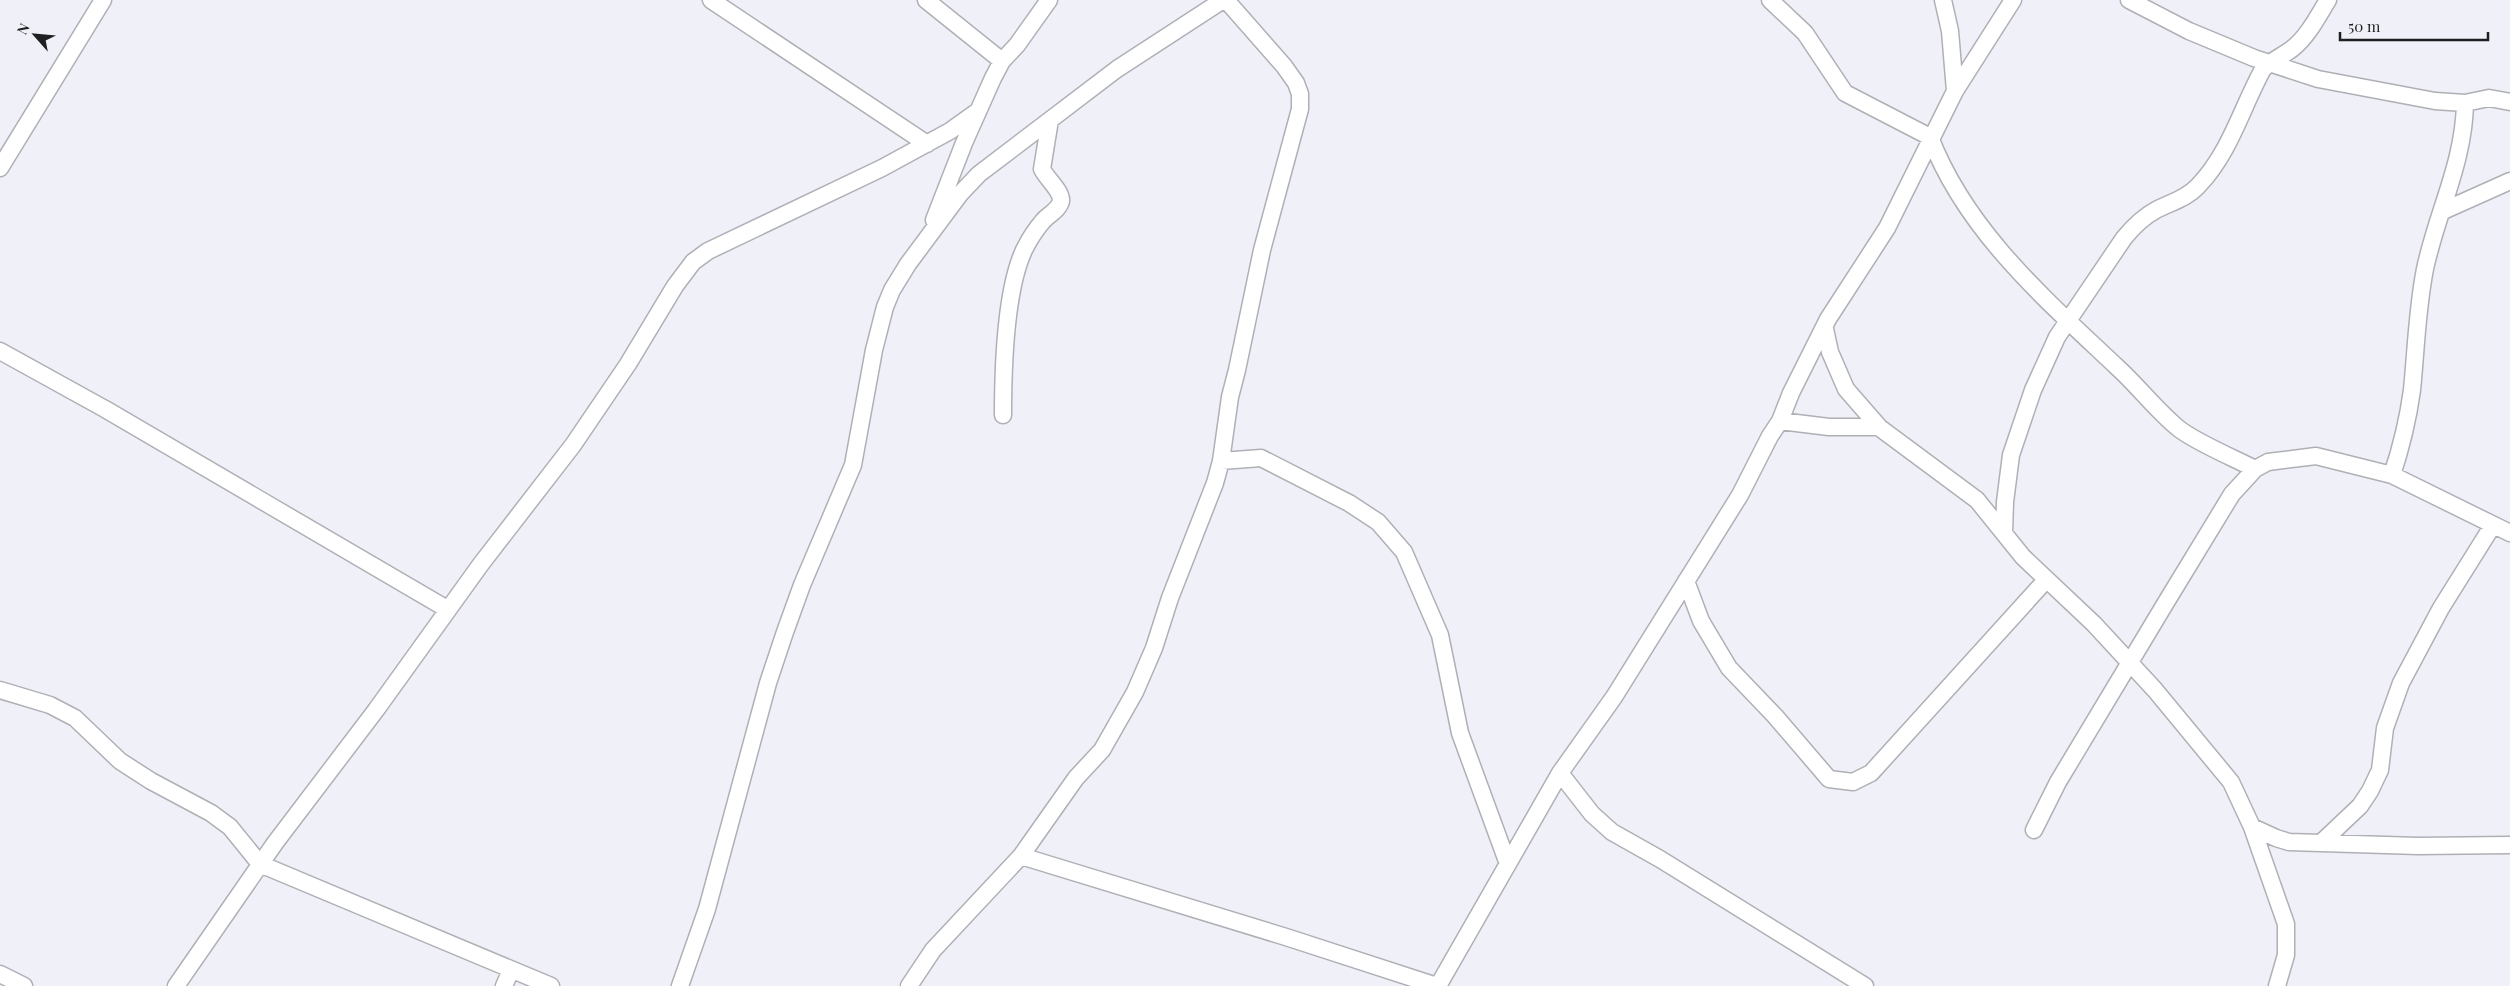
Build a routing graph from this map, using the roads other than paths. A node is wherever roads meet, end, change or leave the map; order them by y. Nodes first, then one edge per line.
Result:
1 (103, 0) edge
2 (711, 0) edge
3 (926, 0) edge
4 (1049, 0) edge
5 (1224, 0) edge
6 (1770, 0) edge
7 (1943, 0) edge
8 (2129, 0) edge
9 (2328, 0) edge
10 (2008, 1) edge
11 (1002, 61) junction
12 (2269, 63) junction
13 (1955, 91) junction
14 (2510, 102) edge
15 (2465, 104) junction
16 (978, 111) junction
17 (1050, 120) junction
18 (1930, 137) junction
19 (927, 144) junction
20 (0, 168) edge
21 (2510, 181) edge
22 (2443, 211) junction
23 (925, 240) junction
24 (2068, 321) junction
25 (1824, 329) junction
26 (0, 351) edge
27 (1003, 415) dead end
28 (1780, 421) junction
29 (1879, 427) junction
30 (1221, 461) junction
31 (2255, 469) junction
32 (2392, 475) junction
33 (2493, 525) junction
34 (2004, 533) junction
35 (2510, 533) edge
36 (2046, 580) junction
37 (1686, 581) junction
38 (447, 609) junction
39 (2131, 663) junction
40 (0, 690) edge
41 (1560, 772) junction
42 (2252, 827) junction
43 (2034, 830) dead end
44 (2323, 841) junction
45 (2510, 844) edge
46 (1021, 856) junction
47 (260, 864) junction
48 (1508, 864) junction
49 (511, 970) junction
50 (0, 974) edge
51 (24, 986) edge
52 (176, 986) edge
53 (504, 986) edge
54 (551, 986) edge
55 (680, 986) edge
56 (909, 986) edge
57 (1437, 986) edge
58 (1865, 986) edge
59 (2277, 986) edge

1 - 20 street
2 - 19 street
3 - 11 street
4 - 11 street
5 - 17 street
5 - 30 street
6 - 18 street
7 - 13 street
8 - 12 street
9 - 12 street
10 - 13 street
11 - 16 street
12 - 15 street
12 - 24 street
13 - 18 street
14 - 15 street
15 - 22 street
16 - 19 street
16 - 23 street
17 - 23 street
17 - 27 street
18 - 24 street
18 - 25 street
19 - 38 street
21 - 22 street
22 - 32 street
23 - 55 street
24 - 31 street
24 - 34 street
25 - 28 street
25 - 29 street
26 - 38 street
28 - 29 street
28 - 37 street
29 - 34 street
30 - 46 street
30 - 48 street
31 - 32 street
31 - 39 street
32 - 33 street
33 - 35 street
33 - 44 street
34 - 36 street
36 - 37 street
36 - 39 street
37 - 41 street
38 - 47 street
39 - 42 street
39 - 43 street
40 - 47 street
41 - 48 street
41 - 58 street
42 - 44 street
42 - 59 street
44 - 45 street
46 - 56 street
46 - 57 street
47 - 49 street
47 - 52 street
48 - 57 street
49 - 53 street
49 - 54 street
50 - 51 street

